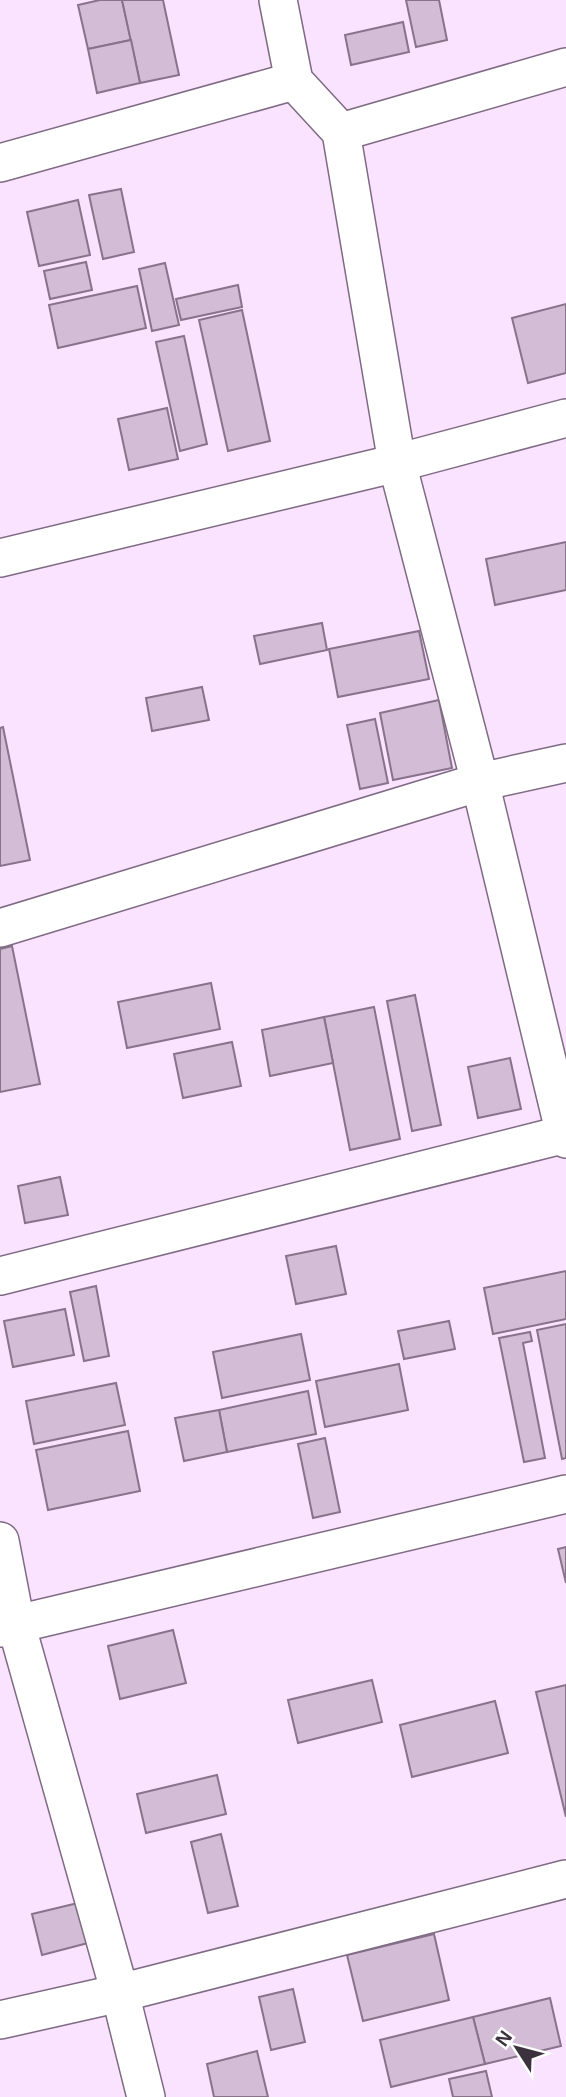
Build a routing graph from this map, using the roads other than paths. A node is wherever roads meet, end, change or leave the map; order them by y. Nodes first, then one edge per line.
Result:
1 (278, 0) edge
2 (566, 67) edge
3 (295, 81) junction
4 (341, 132) junction
5 (0, 163) edge
6 (566, 418) edge
7 (397, 463) junction
8 (0, 558) edge
9 (566, 763) edge
10 (480, 782) junction
11 (0, 928) edge
12 (565, 1136) edge
13 (0, 1276) edge
14 (566, 1494) edge
15 (0, 1541) edge
16 (8, 1626) edge
17 (566, 1879) edge
18 (120, 1993) junction
19 (0, 2020) edge
20 (146, 2097) edge

1 - 3 street
2 - 4 street
3 - 4 street
3 - 5 street
4 - 7 street
6 - 7 street
7 - 8 street
7 - 10 street
9 - 10 street
10 - 11 street
10 - 12 street
12 - 13 street
14 - 16 street
15 - 16 street
16 - 18 street
17 - 18 street
18 - 19 street
18 - 20 street

